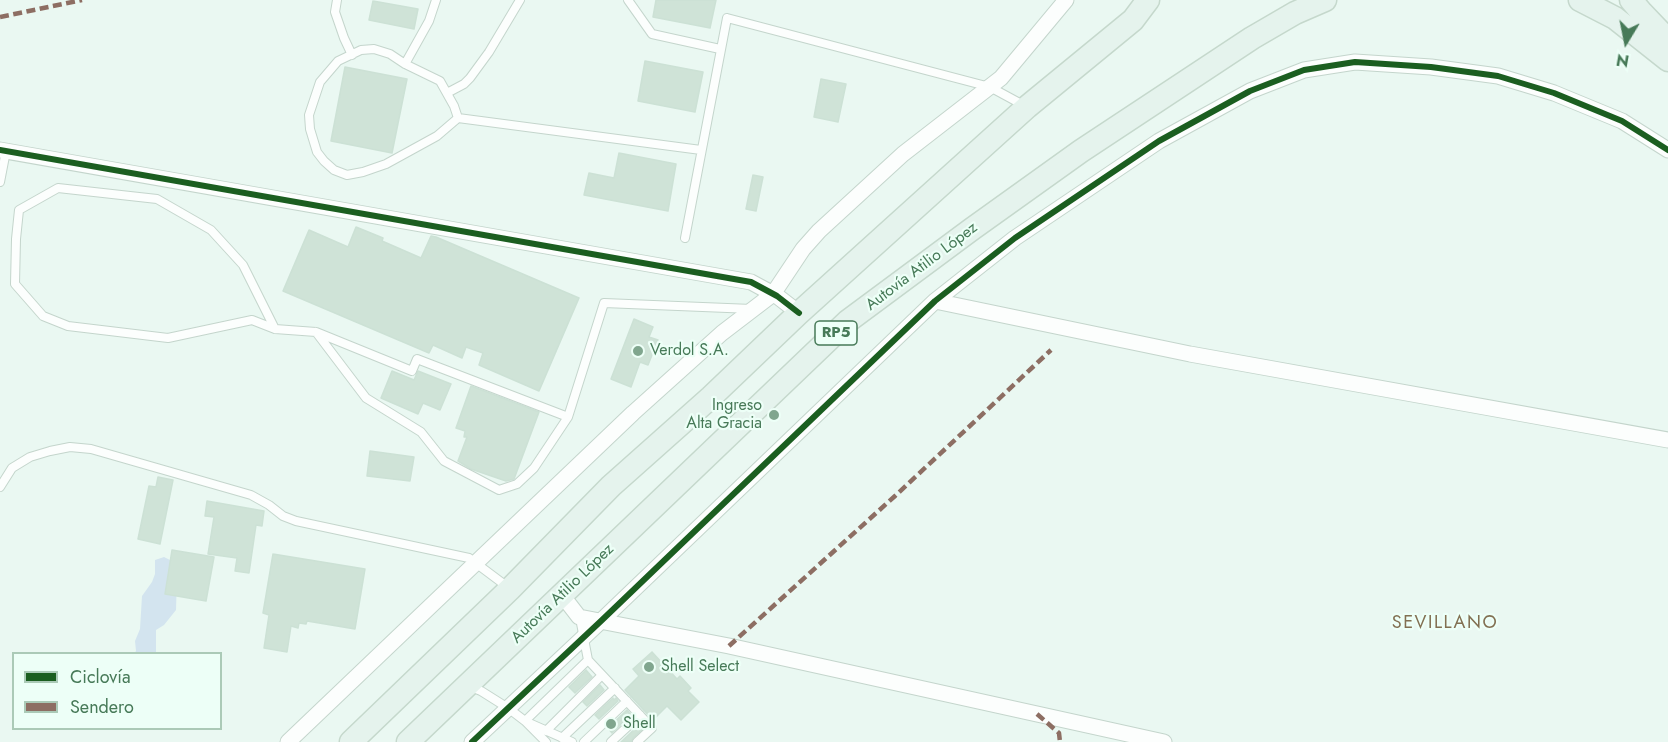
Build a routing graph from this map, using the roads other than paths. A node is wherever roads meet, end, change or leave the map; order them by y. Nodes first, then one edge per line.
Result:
1 (337, 0) edge
2 (436, 0) edge
3 (520, 0) edge
4 (628, 0) edge
5 (1066, 0) edge
6 (1325, 0) edge
7 (1580, 0) edge
8 (1631, 0) edge
9 (1142, 2) edge
10 (1668, 40) edge
11 (720, 49) junction
12 (352, 55) junction
13 (1668, 60) edge
14 (405, 64) junction
15 (990, 87) junction
16 (447, 93) junction
17 (1027, 107) junction
18 (458, 118) junction
19 (3, 150) edge
20 (701, 150) junction
21 (1668, 150) edge
22 (0, 182) edge
23 (685, 238) dead end
24 (773, 294) junction
25 (935, 301) junction
26 (753, 309) junction
27 (799, 313) junction
28 (275, 329) junction
29 (316, 332) junction
30 (568, 417) junction
31 (1668, 440) edge
32 (0, 488) edge
33 (475, 563) junction
34 (510, 589) junction
35 (562, 595) junction
36 (579, 617) junction
37 (601, 621) junction
38 (584, 636) junction
39 (588, 660) junction
40 (602, 675) junction
41 (467, 686) junction
42 (615, 688) junction
43 (627, 701) junction
44 (508, 708) junction
45 (640, 715) junction
46 (525, 721) junction
47 (546, 730) junction
48 (562, 738) junction
49 (288, 742) edge
50 (351, 742) edge
51 (408, 742) edge
52 (472, 742) edge
53 (546, 742) edge
54 (572, 742) edge
55 (584, 742) edge
56 (611, 742) edge
57 (637, 742) edge
58 (1164, 742) edge

1 - 12 lane
2 - 14 lane
3 - 16 lane
4 - 11 lane
5 - 15 street
6 - 35 main road, Autovía Atilio López / RP5
7 - 13 main road
8 - 10 main road
9 - 17 main road, RP5
11 - 15 lane
11 - 20 lane
12 - 14 lane
12 - 18 lane
14 - 16 lane
15 - 17 lane
15 - 24 street
16 - 18 lane
17 - 27 main road, RP5
18 - 20 lane
19 - 22 lane
19 - 24 street
20 - 23 lane
21 - 25 street
24 - 26 street
24 - 27 street
25 - 31 street
25 - 37 street
26 - 30 lane
26 - 33 street
27 - 34 main road, RP5
28 - 28 lane
28 - 29 lane
29 - 30 lane
29 - 30 lane
32 - 33 lane
33 - 34 lane
33 - 49 street
34 - 50 main road, RP5
35 - 36 street
35 - 41 main road, Autovía Atilio López / RP5
36 - 37 street
36 - 38 lane
37 - 38 street
37 - 58 street
38 - 39 lane
38 - 44 street
39 - 40 lane
39 - 46 lane
40 - 42 lane
40 - 47 lane
41 - 44 lane
41 - 51 main road, Autovía Atilio López / RP5
42 - 43 lane
42 - 48 lane
43 - 45 lane
43 - 55 lane
44 - 46 lane
44 - 52 street
45 - 56 lane
45 - 57 lane
46 - 47 lane
46 - 53 lane
47 - 48 lane
48 - 54 lane

